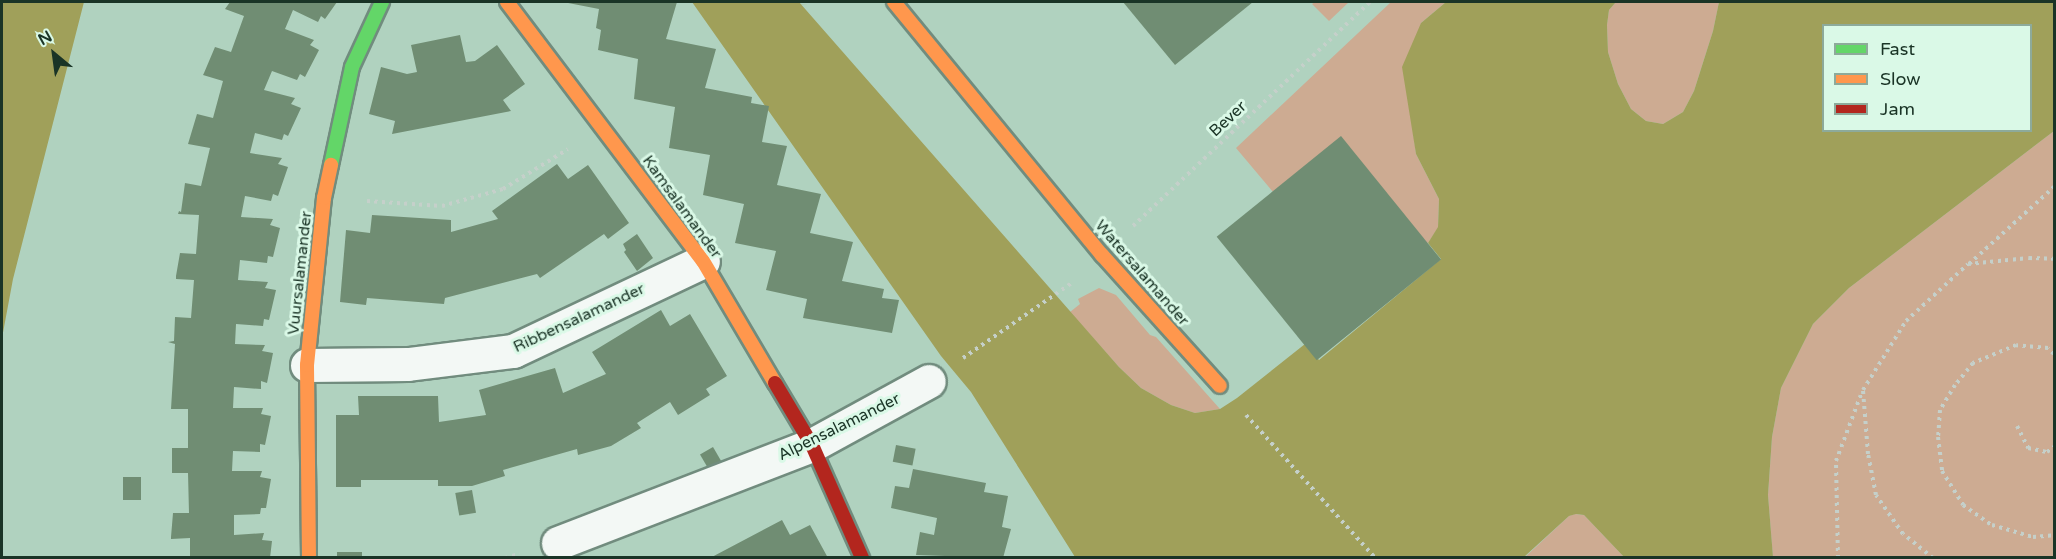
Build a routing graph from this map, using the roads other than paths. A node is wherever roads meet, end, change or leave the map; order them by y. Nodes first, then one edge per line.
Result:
1 (382, 2) edge
2 (507, 2) edge
3 (894, 2) edge
4 (703, 261) junction
5 (307, 365) junction
6 (929, 381) road end
7 (1220, 386) road end
8 (812, 445) junction
9 (558, 543) dead end
10 (309, 558) edge
11 (862, 558) edge

1 - 5 street, Vuursalamander
2 - 4 street, Kamsalamander
3 - 7 street, Watersalamander
4 - 5 street, Ribbensalamander
4 - 8 street, Kamsalamander
5 - 10 street, Vuursalamander
6 - 8 street, Alpensalamander
8 - 9 street, Alpensalamander
8 - 11 street

